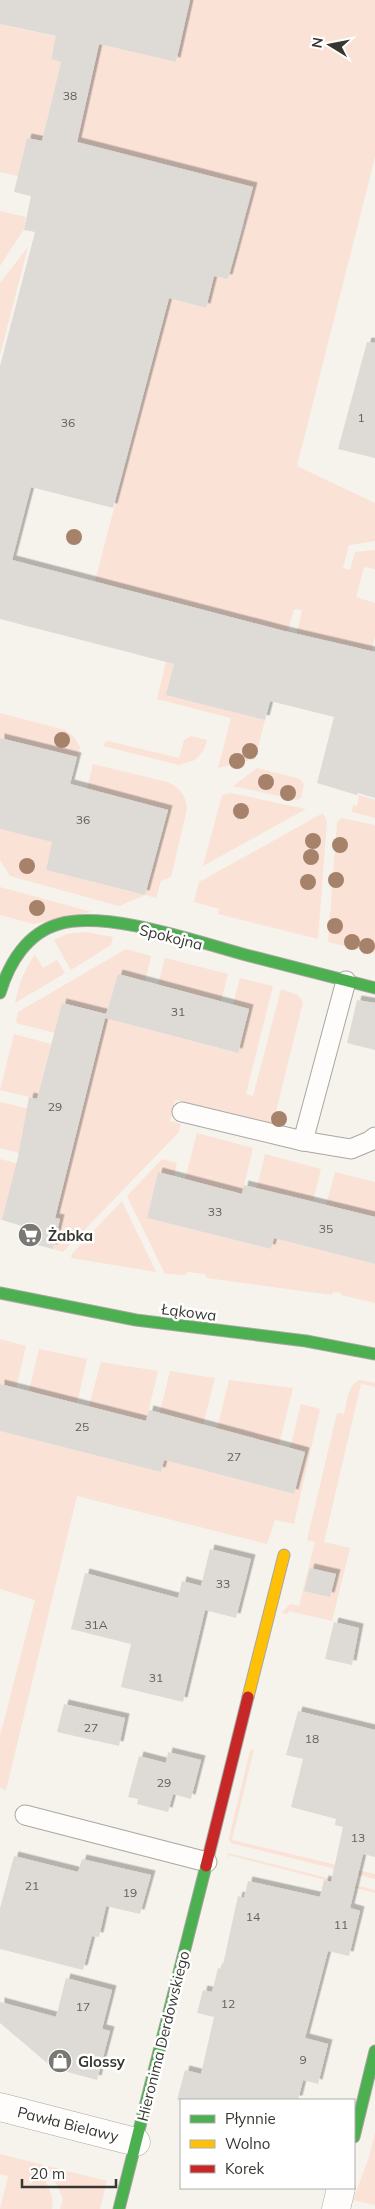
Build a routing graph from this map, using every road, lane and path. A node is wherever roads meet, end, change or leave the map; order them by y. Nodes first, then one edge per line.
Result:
1 (346, 980) junction
2 (375, 988) edge
3 (0, 993) edge
4 (182, 1112) dead end
5 (375, 1137) edge
6 (303, 1141) junction
7 (0, 1293) edge
8 (375, 1354) edge
9 (284, 1556) dead end
10 (25, 1815) dead end
11 (207, 1862) junction
12 (375, 2051) edge
13 (0, 2107) edge
14 (355, 2133) edge
15 (136, 2142) junction
16 (341, 2189) edge
17 (119, 2209) edge
18 (336, 2209) edge

1 - 2 street, Spokojna
1 - 3 street, Spokojna
1 - 6 lane
4 - 6 lane
5 - 6 lane
7 - 8 street, Łąkowa
9 - 11 street, Hieronima Derdowskiego
10 - 11 lane
11 - 15 street, Hieronima Derdowskiego
12 - 14 street
13 - 15 street, Pawła Bielawy
15 - 17 street, Hieronima Derdowskiego
16 - 18 street

